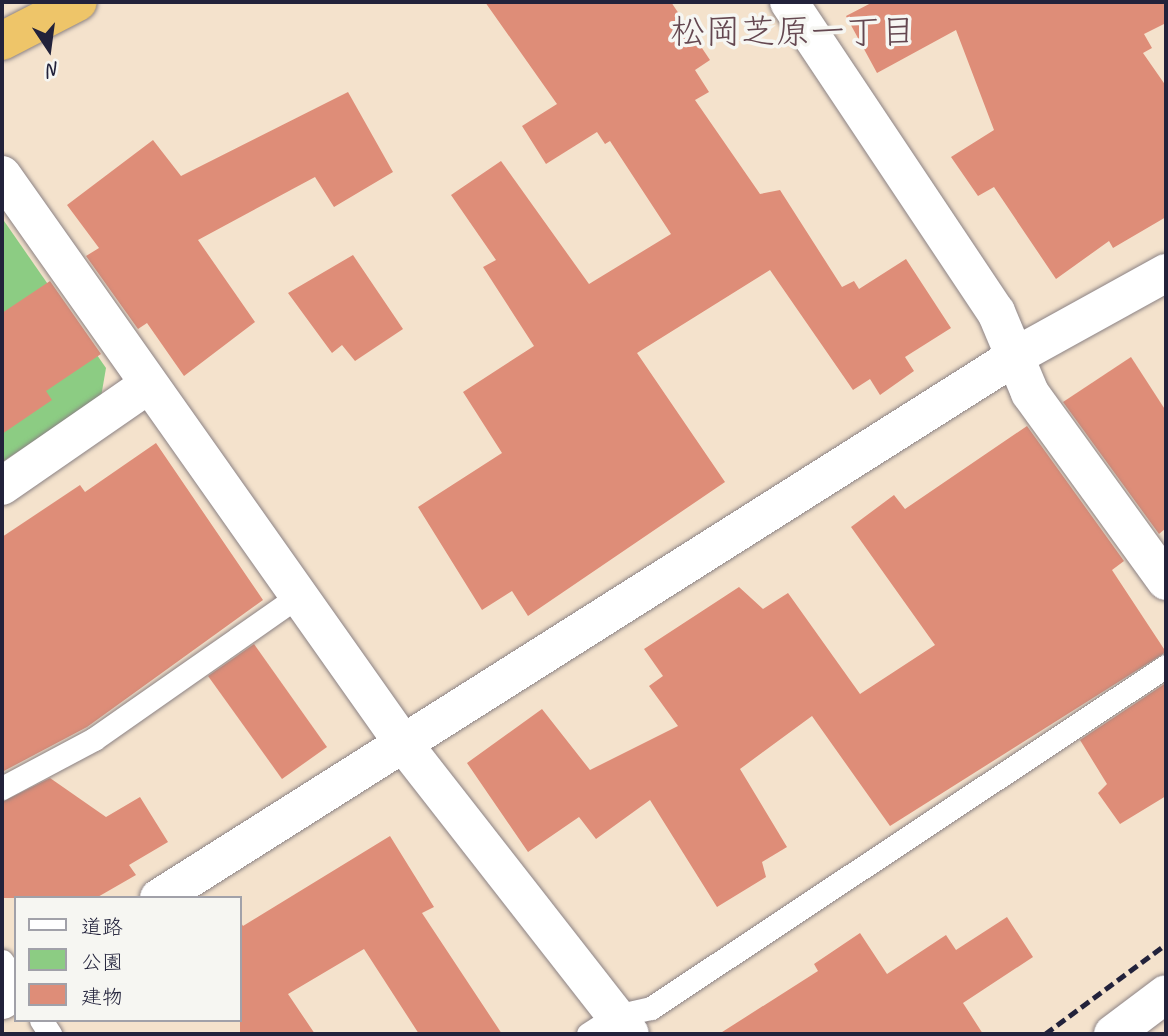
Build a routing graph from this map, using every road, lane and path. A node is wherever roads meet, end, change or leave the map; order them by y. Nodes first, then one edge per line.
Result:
1 (78, 2) edge
2 (789, 2) edge
3 (2, 41) edge
4 (2, 175) edge
5 (1166, 273) edge
6 (1014, 357) junction
7 (148, 385) junction
8 (2, 486) edge
9 (1166, 581) edge
10 (298, 596) junction
11 (1166, 666) edge
12 (405, 746) junction
13 (2, 788) edge
14 (162, 896) edge
15 (2, 961) edge
16 (14, 978) edge
17 (1166, 994) edge
18 (612, 1028) edge
19 (1113, 1034) edge

1 - 3 highway
2 - 6 street
4 - 7 street
5 - 6 street
6 - 9 street
6 - 12 street
7 - 8 street
7 - 10 street
10 - 12 street
10 - 13 lane
11 - 18 lane
12 - 14 street
12 - 18 street
15 - 16 lane
17 - 19 street

